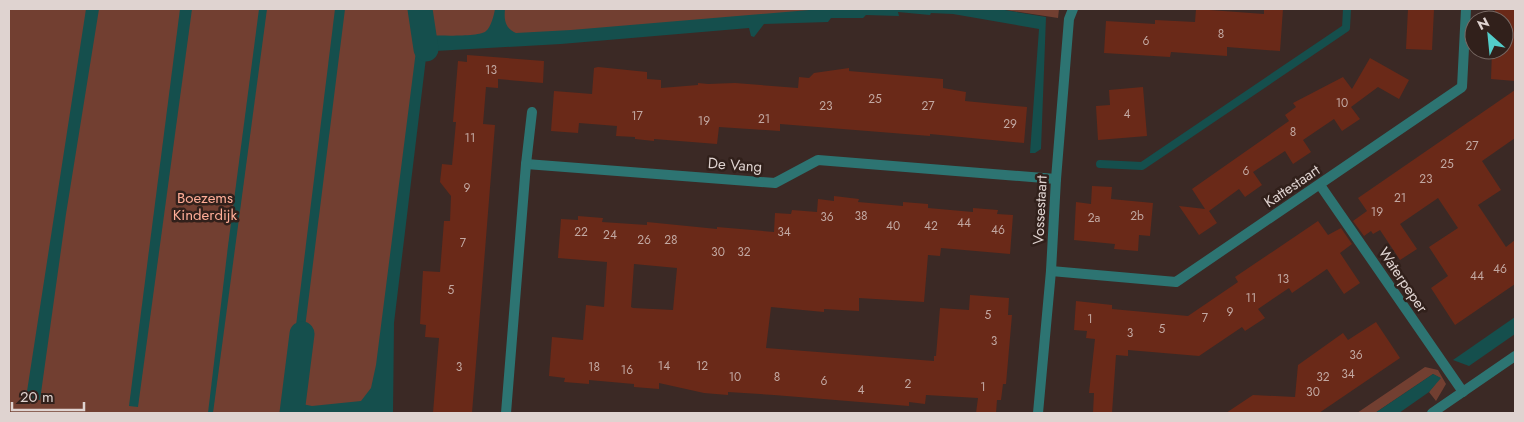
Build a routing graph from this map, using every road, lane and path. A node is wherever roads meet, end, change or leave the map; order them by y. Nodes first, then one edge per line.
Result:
1 (1073, 9) edge
2 (1466, 9) edge
3 (532, 112) dead end
4 (526, 164) junction
5 (1056, 179) junction
6 (1320, 185) junction
7 (1051, 271) junction
8 (1515, 356) edge
9 (1463, 392) junction
10 (506, 413) edge
11 (513, 413) edge
12 (1038, 413) edge
13 (1432, 413) edge

1 - 5 street, Vossestaart
2 - 6 street, Kattestaart
3 - 4 street
4 - 5 street, De Vang
4 - 10 street
5 - 7 street, Vossestaart
6 - 7 street, Kattestaart
6 - 9 street, Waterpeper
7 - 12 street, Vossestaart
8 - 9 street
9 - 13 street
10 - 11 street

